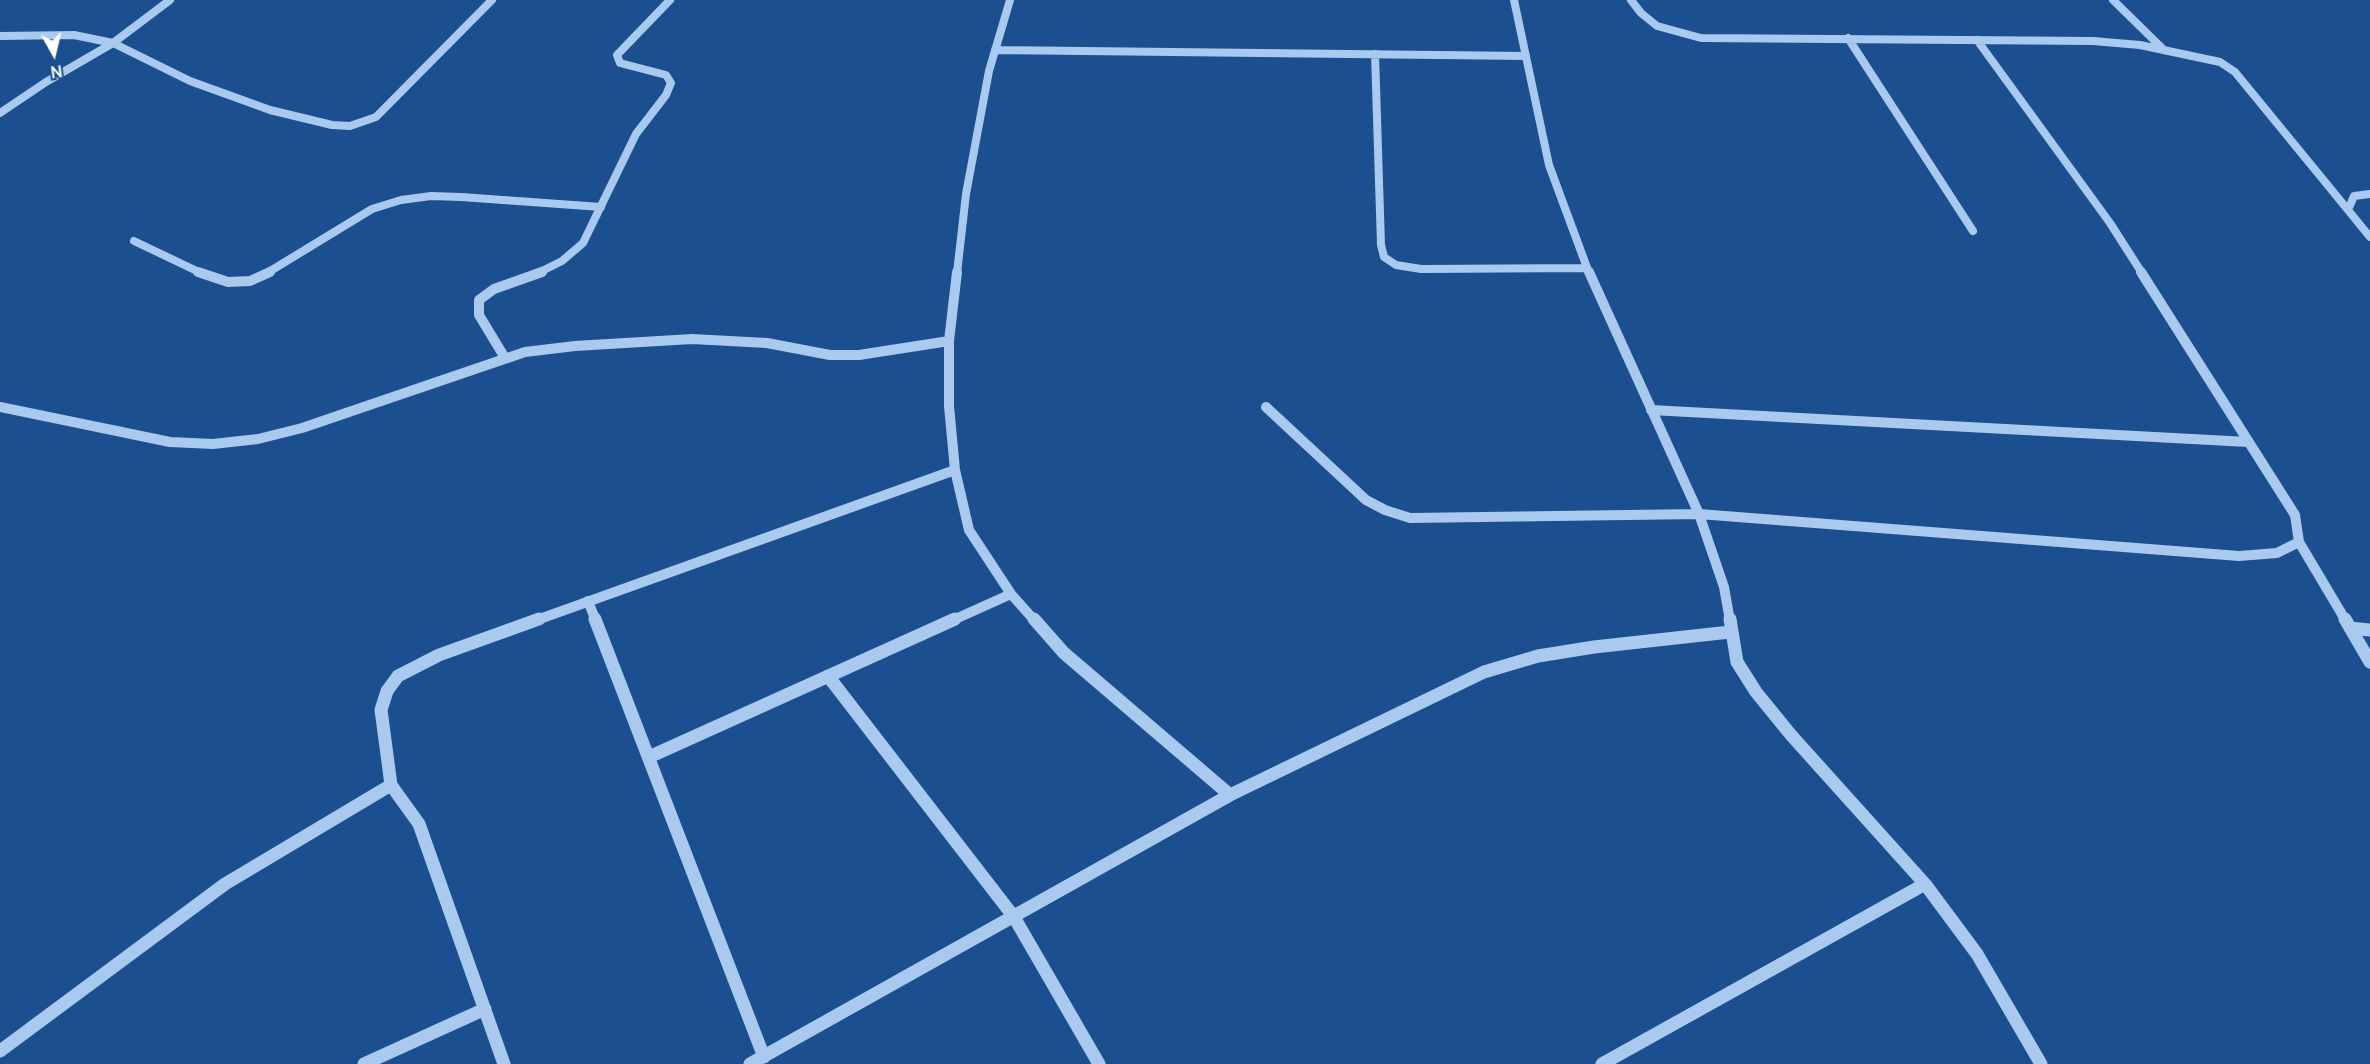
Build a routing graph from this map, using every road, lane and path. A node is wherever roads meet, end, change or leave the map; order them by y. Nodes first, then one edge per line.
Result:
1 (170, 0) edge
2 (492, 0) edge
3 (670, 0) edge
4 (1010, 0) edge
5 (1514, 0) edge
6 (1631, 0) edge
7 (2113, 0) edge
8 (0, 36) edge
9 (1848, 38) junction
10 (1977, 40) junction
11 (113, 43) junction
12 (2163, 49) junction
13 (995, 50) junction
14 (1375, 54) junction
15 (1526, 56) junction
16 (0, 113) edge
17 (2370, 194) edge
18 (601, 207) junction
19 (2348, 210) junction
20 (1973, 231) dead end
21 (2370, 237) edge
22 (134, 241) dead end
23 (1587, 268) junction
24 (949, 340) junction
25 (505, 358) junction
26 (0, 406) edge
27 (1266, 407) dead end
28 (1651, 410) junction
29 (2248, 442) junction
30 (955, 470) junction
31 (1699, 514) junction
32 (2299, 542) junction
33 (1011, 594) junction
34 (588, 602) junction
35 (2350, 628) junction
36 (2370, 630) edge
37 (1730, 632) junction
38 (2370, 662) edge
39 (828, 676) junction
40 (649, 757) junction
41 (391, 785) junction
42 (1230, 795) junction
43 (1925, 884) junction
44 (1014, 917) junction
45 (484, 1009) junction
46 (0, 1051) edge
47 (764, 1057) junction
48 (364, 1064) edge
49 (504, 1064) edge
50 (750, 1064) edge
51 (1099, 1064) edge
52 (1602, 1064) edge
53 (2041, 1064) edge

1 - 11 street
2 - 11 street
3 - 18 street
4 - 13 street
5 - 15 street
6 - 9 street
7 - 12 street
8 - 11 street
9 - 10 street
9 - 20 street
10 - 12 street
10 - 29 street
11 - 16 street
12 - 19 street
13 - 14 street
13 - 24 street
14 - 15 street
14 - 23 street
15 - 23 street
17 - 19 street
18 - 22 street
18 - 25 street
19 - 21 street
23 - 28 street
24 - 25 street
24 - 30 street
25 - 26 street
27 - 31 street
28 - 29 street
28 - 31 street
29 - 32 street
30 - 33 street
30 - 34 street
31 - 32 street
31 - 37 street
32 - 35 street
33 - 39 street
33 - 42 street
34 - 40 street
34 - 41 street
35 - 36 street
35 - 38 street
37 - 42 street
37 - 43 street
39 - 40 street
39 - 44 street
40 - 47 street
41 - 45 street
41 - 46 street
42 - 44 street
43 - 52 street
43 - 53 street
44 - 47 street
44 - 51 street
45 - 48 street
45 - 49 street
47 - 50 street

